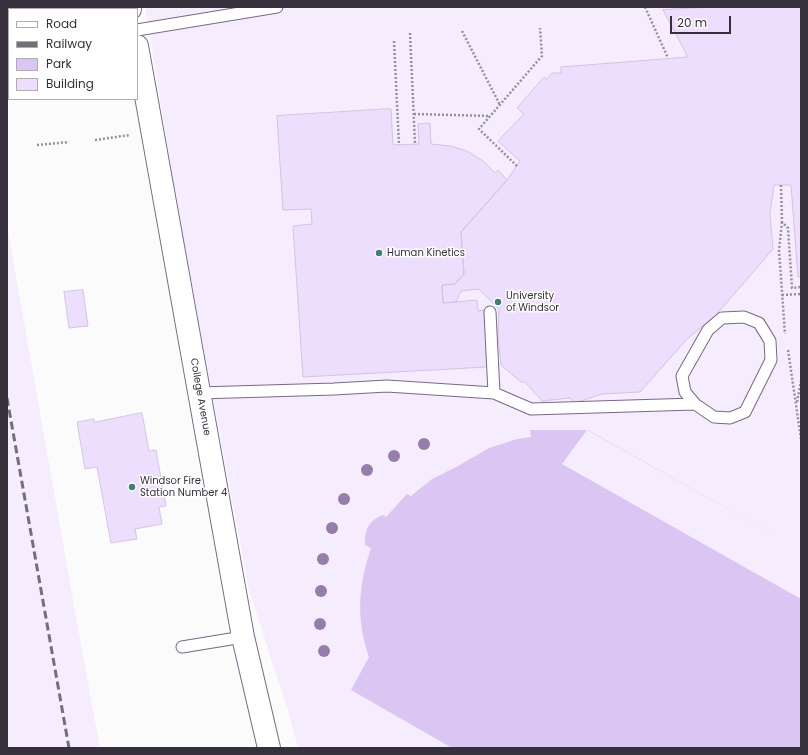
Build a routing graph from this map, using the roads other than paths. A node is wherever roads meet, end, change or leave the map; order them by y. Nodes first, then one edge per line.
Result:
1 (277, 7) edge
2 (138, 30) edge
3 (138, 52) edge
4 (490, 312) dead end
5 (199, 393) junction
6 (494, 393) junction
7 (696, 404) junction
8 (243, 637) junction
9 (182, 648) dead end
10 (269, 748) edge

1 - 2 lane
3 - 5 street, College Avenue
4 - 6 lane
5 - 6 lane
5 - 8 street, College Avenue
6 - 7 lane
7 - 7 lane
8 - 9 lane
8 - 10 street, College Avenue

